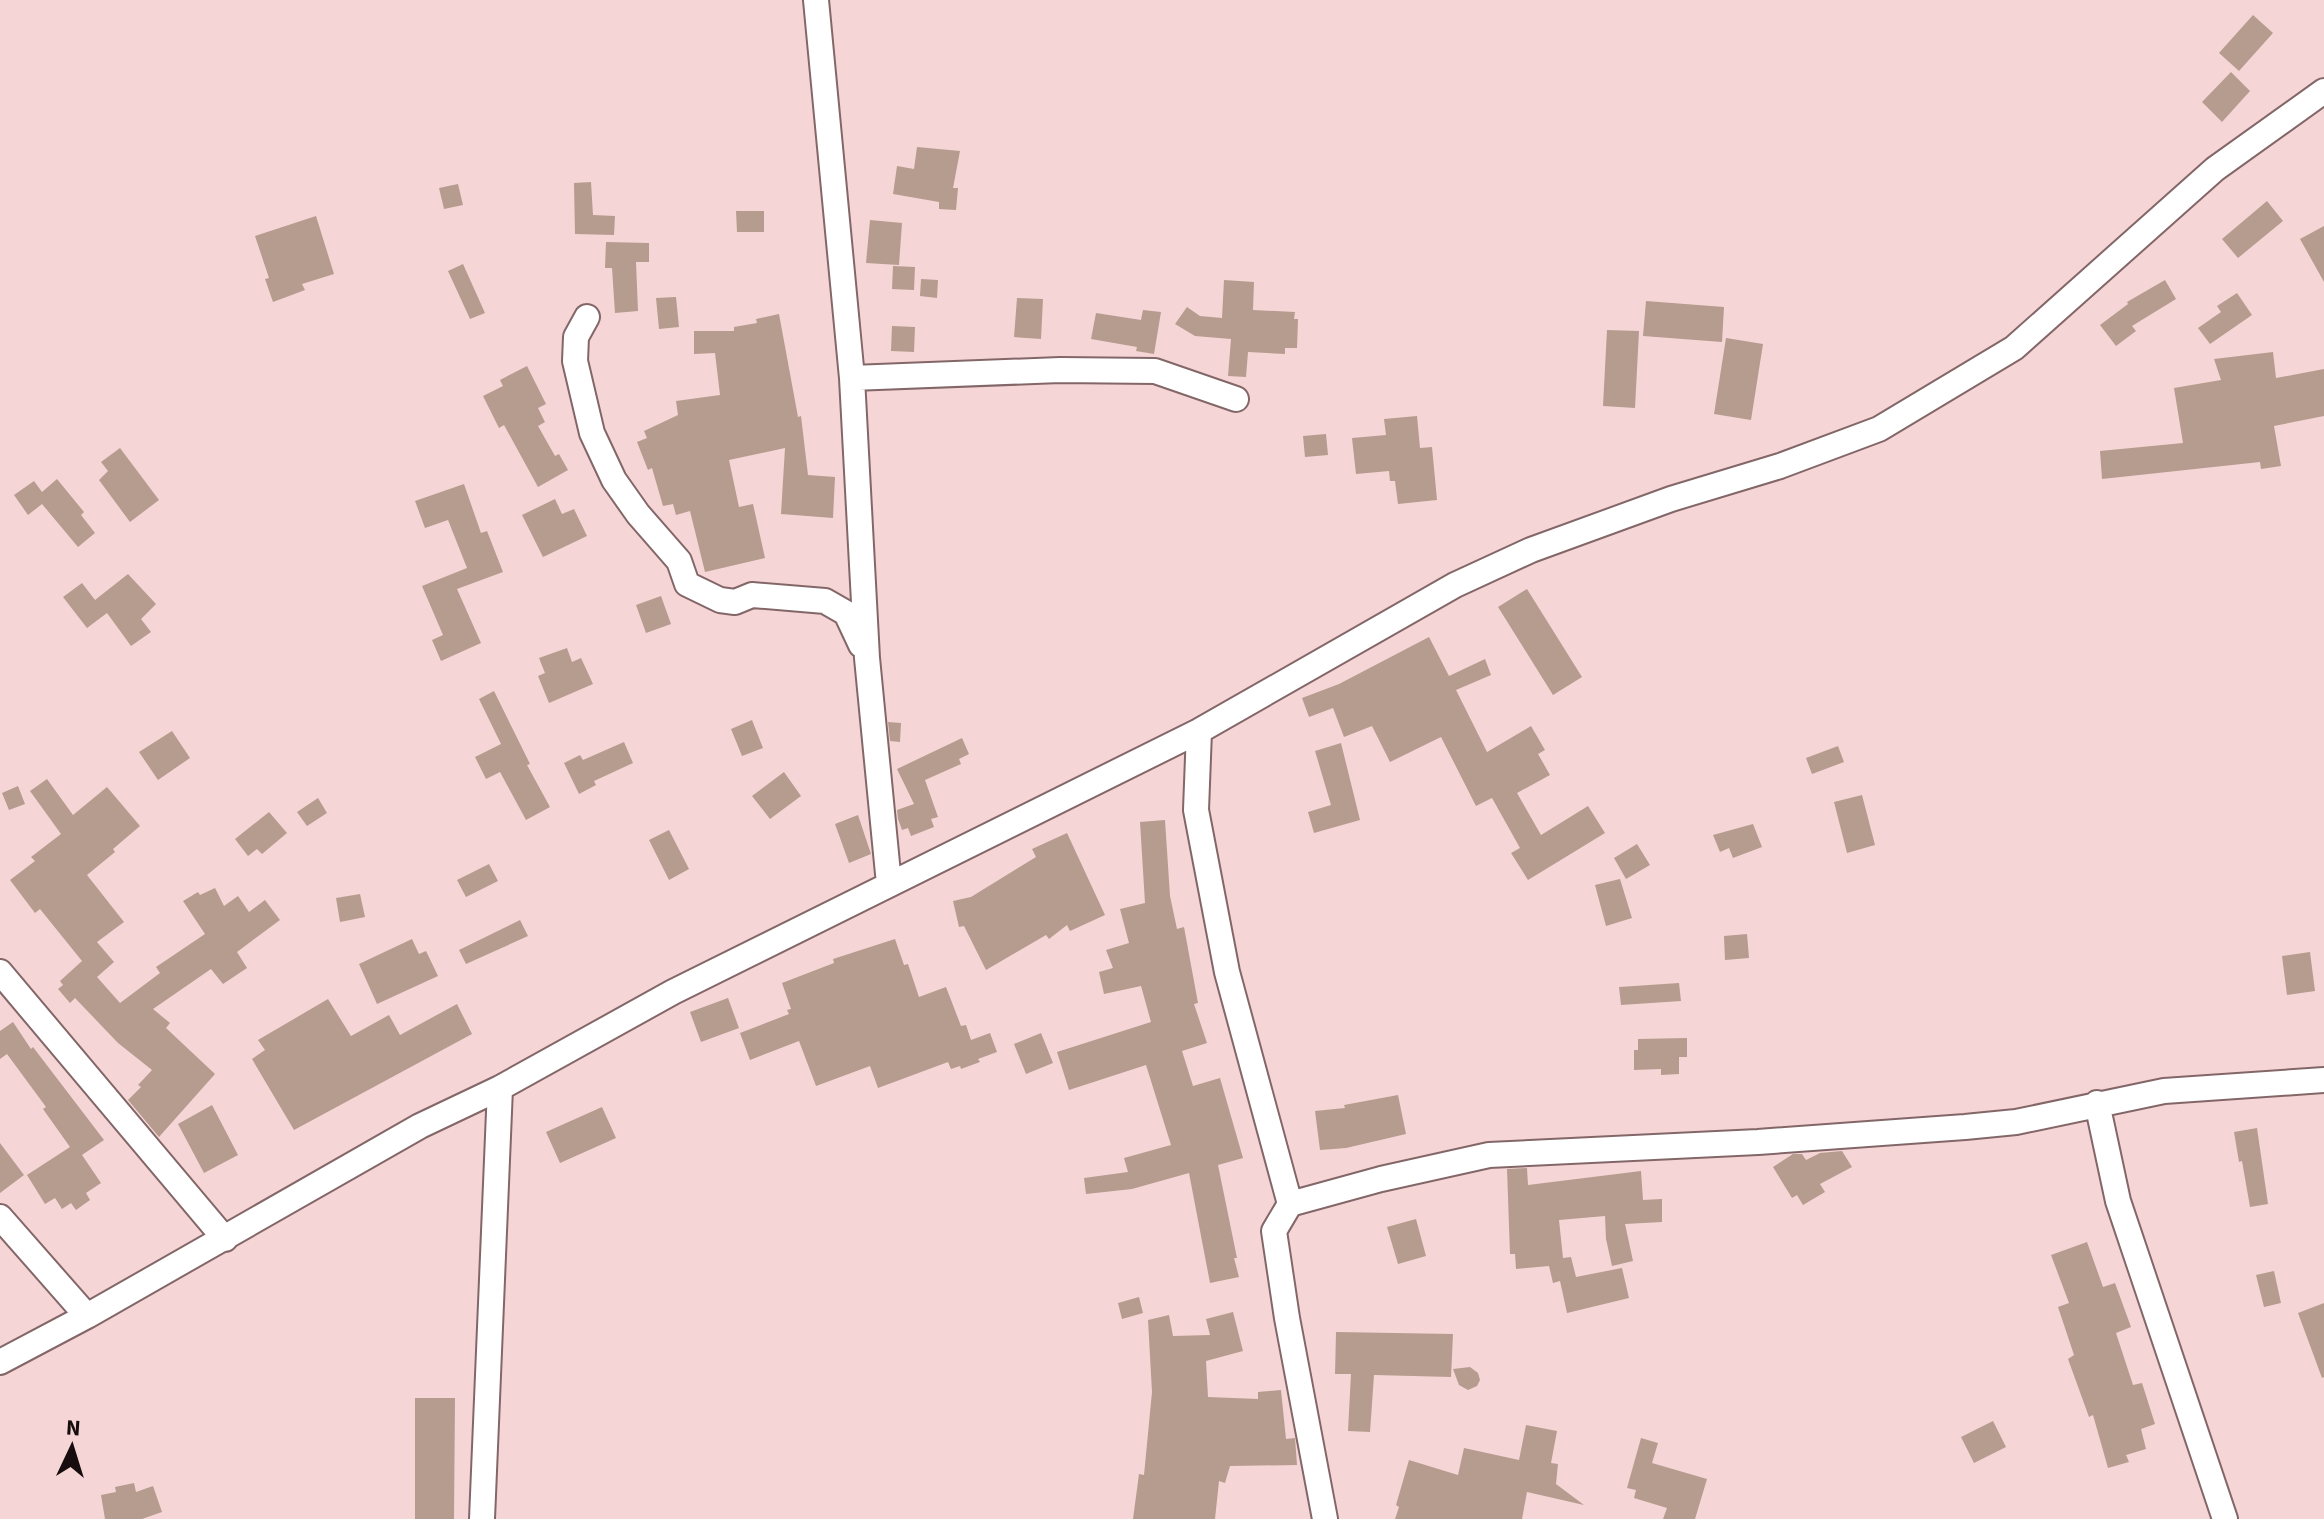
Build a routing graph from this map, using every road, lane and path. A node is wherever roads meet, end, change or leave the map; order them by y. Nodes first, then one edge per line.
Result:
1 (816, 0) edge
2 (2324, 91) edge
3 (587, 317) dead end
4 (852, 378) junction
5 (1236, 399) dead end
6 (867, 658) junction
7 (1199, 731) junction
8 (889, 884) junction
9 (0, 972) edge
10 (2324, 1080) edge
11 (500, 1088) junction
12 (2097, 1103) junction
13 (1290, 1204) junction
14 (0, 1217) edge
15 (225, 1239) junction
16 (87, 1316) junction
17 (0, 1362) edge
18 (482, 1519) edge
19 (1325, 1519) edge
20 (2225, 1519) edge

1 - 4 street
2 - 7 street
3 - 6 street
4 - 5 street
4 - 6 street
6 - 8 street
7 - 8 street
7 - 13 street
8 - 11 street
9 - 15 street
10 - 12 street
11 - 15 street
11 - 18 street
12 - 13 street
12 - 20 street
13 - 19 street
14 - 16 street
15 - 16 street
16 - 17 street

